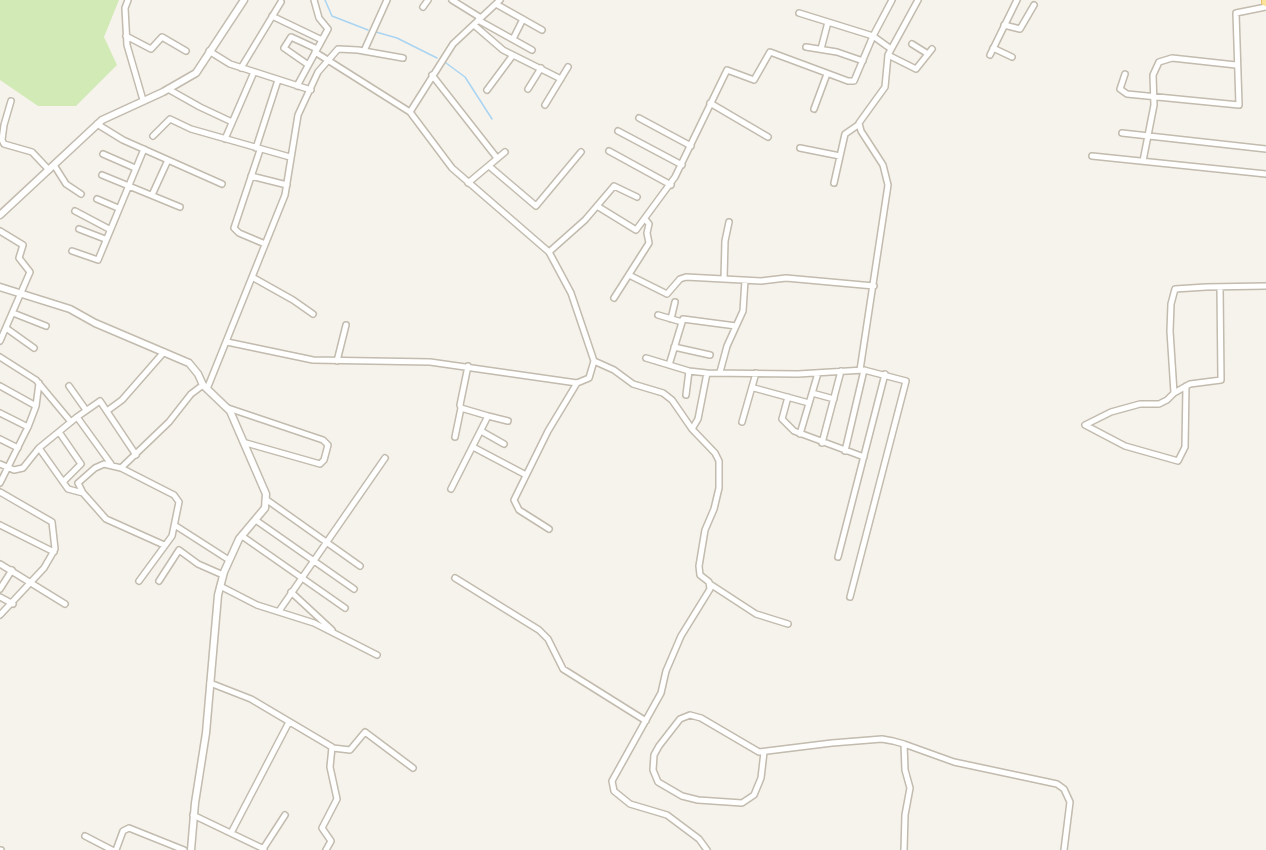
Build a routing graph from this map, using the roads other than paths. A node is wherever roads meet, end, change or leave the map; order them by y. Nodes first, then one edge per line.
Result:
1 (128, 0) edge
2 (243, 0) edge
3 (314, 0) edge
4 (387, 0) edge
5 (428, 0) edge
6 (452, 0) edge
7 (892, 0) edge
8 (918, 0) edge
9 (1017, 0) edge
10 (281, 2) dead end
11 (498, 2) edge
12 (1035, 5) dead end
13 (423, 7) dead end
14 (1266, 7) edge
15 (799, 13) dead end
16 (272, 16) junction
17 (523, 19) junction
18 (478, 21) junction
19 (828, 22) junction
20 (1004, 25) junction
21 (542, 30) dead end
22 (126, 36) junction
23 (873, 36) junction
24 (513, 39) junction
25 (322, 40) junction
26 (912, 44) dead end
27 (806, 47) dead end
28 (993, 48) junction
29 (821, 49) junction
30 (532, 50) dead end
31 (186, 51) dead end
32 (209, 51) junction
33 (316, 51) junction
34 (364, 51) junction
35 (890, 52) junction
36 (513, 55) junction
37 (990, 55) dead end
38 (1012, 57) dead end
39 (403, 58) dead end
40 (328, 61) junction
41 (863, 61) junction
42 (307, 64) junction
43 (1236, 64) junction
44 (568, 67) dead end
45 (242, 68) junction
46 (541, 68) junction
47 (254, 72) junction
48 (828, 74) junction
49 (1125, 74) dead end
50 (432, 75) junction
51 (561, 78) junction
52 (278, 80) junction
53 (297, 86) junction
54 (168, 89) junction
55 (528, 89) dead end
56 (311, 90) junction
57 (487, 90) dead end
58 (1154, 97) junction
59 (144, 100) junction
60 (11, 101) dead end
61 (710, 103) junction
62 (546, 105) dead end
63 (814, 109) dead end
64 (410, 112) junction
65 (639, 118) dead end
66 (232, 122) junction
67 (97, 124) junction
68 (858, 125) junction
69 (618, 131) dead end
70 (1122, 133) dead end
71 (1148, 134) junction
72 (153, 136) dead end
73 (768, 137) dead end
74 (225, 139) junction
75 (691, 146) junction
76 (800, 148) dead end
77 (144, 149) junction
78 (258, 149) junction
79 (1266, 149) edge
80 (609, 151) dead end
81 (505, 152) dead end
82 (581, 152) dead end
83 (103, 154) dead end
84 (840, 156) junction
85 (1092, 156) dead end
86 (291, 158) junction
87 (497, 158) junction
88 (168, 160) junction
89 (1143, 161) junction
90 (682, 165) junction
91 (489, 166) junction
92 (52, 167) junction
93 (135, 168) junction
94 (102, 174) dead end
95 (1266, 174) edge
96 (251, 176) junction
97 (468, 183) junction
98 (834, 183) dead end
99 (222, 184) dead end
100 (127, 185) junction
101 (286, 185) junction
102 (670, 185) junction
103 (81, 194) dead end
104 (152, 195) junction
105 (637, 197) dead end
106 (97, 200) dead end
107 (597, 206) junction
108 (180, 207) dead end
109 (118, 208) junction
110 (75, 211) dead end
111 (0, 215) edge
112 (645, 219) junction
113 (729, 222) dead end
114 (79, 229) dead end
115 (109, 229) junction
116 (0, 231) edge
117 (105, 239) junction
118 (265, 244) junction
119 (72, 251) dead end
120 (549, 252) junction
121 (628, 275) junction
122 (252, 277) junction
123 (724, 279) junction
124 (746, 280) junction
125 (0, 286) edge
126 (874, 286) junction
127 (1266, 286) edge
128 (1220, 287) junction
129 (21, 291) junction
130 (614, 298) dead end
131 (675, 302) dead end
132 (13, 314) junction
133 (313, 314) dead end
134 (658, 315) dead end
135 (670, 319) junction
136 (682, 322) junction
137 (346, 325) dead end
138 (46, 326) dead end
139 (736, 326) junction
140 (6, 328) junction
141 (0, 341) edge
142 (227, 342) junction
143 (674, 347) junction
144 (34, 348) dead end
145 (164, 352) junction
146 (710, 355) dead end
147 (0, 357) edge
148 (646, 358) dead end
149 (594, 360) junction
150 (337, 361) junction
151 (669, 365) junction
152 (468, 366) junction
153 (862, 370) junction
154 (689, 371) junction
155 (841, 371) junction
156 (720, 372) junction
157 (707, 373) junction
158 (756, 373) junction
159 (818, 373) junction
160 (885, 374) junction
161 (39, 383) junction
162 (577, 383) junction
163 (0, 386) edge
164 (69, 386) dead end
165 (1186, 386) junction
166 (205, 387) junction
167 (754, 388) junction
168 (812, 393) junction
169 (1174, 393) junction
170 (686, 395) dead end
171 (788, 397) junction
172 (834, 399) junction
173 (809, 402) junction
174 (36, 406) junction
175 (227, 408) junction
176 (461, 408) junction
177 (86, 410) junction
178 (107, 411) junction
179 (0, 413) edge
180 (488, 416) junction
181 (77, 417) junction
182 (508, 421) dead end
183 (71, 422) junction
184 (742, 422) dead end
185 (694, 426) junction
186 (28, 427) junction
187 (481, 431) junction
188 (59, 432) junction
189 (800, 434) junction
190 (455, 437) dead end
191 (0, 439) edge
192 (246, 443) junction
193 (822, 443) junction
194 (504, 444) dead end
195 (473, 447) junction
196 (18, 448) junction
197 (39, 448) junction
198 (845, 451) junction
199 (136, 455) junction
200 (386, 458) dead end
201 (864, 458) junction
202 (0, 464) edge
203 (111, 464) junction
204 (9, 468) junction
205 (121, 468) junction
206 (526, 475) junction
207 (63, 482) junction
208 (0, 483) edge
209 (451, 489) dead end
210 (0, 492) edge
211 (83, 493) junction
212 (267, 500) junction
213 (257, 521) junction
214 (0, 525) edge
215 (176, 526) junction
216 (549, 529) dead end
217 (242, 536) junction
218 (327, 541) junction
219 (164, 545) junction
220 (54, 552) junction
221 (838, 557) dead end
222 (229, 560) junction
223 (313, 561) junction
224 (0, 564) edge
225 (360, 566) dead end
226 (12, 570) junction
227 (223, 575) junction
228 (302, 577) junction
229 (454, 578) dead end
230 (139, 581) dead end
231 (159, 581) dead end
232 (32, 582) junction
233 (709, 583) junction
234 (220, 586) junction
235 (354, 588) dead end
236 (0, 589) edge
237 (291, 592) junction
238 (0, 597) edge
239 (850, 597) dead end
240 (13, 604) junction
241 (65, 604) dead end
242 (345, 608) dead end
243 (279, 611) junction
244 (0, 615) edge
245 (788, 624) dead end
246 (333, 631) junction
247 (377, 655) dead end
248 (210, 683) junction
249 (646, 721) junction
250 (289, 722) junction
251 (904, 744) junction
252 (333, 748) junction
253 (764, 752) junction
254 (413, 768) dead end
255 (193, 815) junction
256 (285, 816) dead end
257 (231, 833) junction
258 (86, 836) dead end
259 (263, 849) edge
260 (114, 850) edge
261 (184, 850) edge
262 (191, 850) edge
263 (326, 850) edge
264 (707, 850) edge
265 (904, 850) edge
266 (1064, 850) edge

1 - 22 street
2 - 32 street
3 - 25 street
4 - 34 street
5 - 13 street
6 - 18 street
7 - 23 street
8 - 35 street
9 - 20 street
10 - 16 street
11 - 17 street
11 - 18 street
12 - 20 street
14 - 43 street
15 - 19 street
16 - 25 street
16 - 45 street
17 - 21 street
17 - 24 street
18 - 24 street
18 - 36 street
18 - 50 street
19 - 23 street
19 - 29 street
20 - 28 street
22 - 31 street
22 - 59 street
23 - 35 street
23 - 41 street
24 - 30 street
25 - 33 street
26 - 35 street
27 - 29 street
28 - 37 street
28 - 38 street
29 - 41 street
32 - 45 street
32 - 54 street
33 - 40 street
33 - 42 street
33 - 42 street
34 - 39 street
34 - 40 street
35 - 68 street
36 - 46 street
36 - 57 street
40 - 56 street
40 - 64 street
41 - 48 street
42 - 53 street
43 - 58 street
43 - 58 street
44 - 51 street
45 - 47 street
46 - 51 street
46 - 55 street
47 - 52 street
47 - 66 street
48 - 61 street
48 - 63 street
49 - 58 street
50 - 64 street
50 - 87 street
51 - 62 street
52 - 53 street
52 - 78 street
53 - 56 street
54 - 59 street
54 - 66 street
56 - 86 street
58 - 71 street
59 - 67 street
60 - 92 street
61 - 73 street
61 - 75 street
64 - 97 street
65 - 75 street
66 - 74 street
67 - 77 street
67 - 92 street
68 - 84 street
68 - 126 street
69 - 90 street
70 - 71 street
71 - 79 street
71 - 89 street
72 - 74 street
74 - 78 street
75 - 90 street
76 - 84 street
77 - 88 street
77 - 93 street
78 - 86 street
78 - 96 street
80 - 102 street
81 - 87 street
82 - 91 street
83 - 93 street
84 - 98 street
85 - 89 street
86 - 101 street
87 - 91 street
88 - 99 street
88 - 104 street
89 - 95 street
90 - 102 street
91 - 97 street
92 - 103 street
92 - 111 street
93 - 100 street
94 - 100 street
96 - 101 street
96 - 118 street
97 - 120 street
100 - 104 street
100 - 109 street
101 - 118 street
102 - 112 street
104 - 108 street
105 - 107 street
106 - 109 street
107 - 112 street
107 - 120 street
109 - 115 street
110 - 115 street
112 - 121 street
113 - 123 street
114 - 117 street
115 - 117 street
116 - 129 street
117 - 119 street
118 - 122 street
120 - 149 street
121 - 123 street
121 - 130 street
122 - 133 street
122 - 142 street
123 - 124 street
124 - 126 street
124 - 139 street
125 - 129 street
126 - 153 street
127 - 128 street
128 - 165 street
128 - 169 street
129 - 132 street
129 - 145 street
131 - 135 street
132 - 138 street
132 - 140 street
134 - 135 street
135 - 136 street
136 - 139 street
136 - 143 street
137 - 150 street
139 - 156 street
140 - 141 street
140 - 144 street
142 - 150 street
142 - 166 street
143 - 146 street
143 - 151 street
145 - 166 street
145 - 178 street
147 - 161 street
148 - 151 street
149 - 162 street
149 - 185 street
150 - 152 street
151 - 154 street
152 - 162 street
152 - 176 street
153 - 155 street
153 - 160 street
153 - 198 street
154 - 157 street
154 - 170 street
155 - 159 street
155 - 172 street
156 - 157 street
156 - 158 street
157 - 185 street
158 - 159 street
158 - 167 street
159 - 168 street
160 - 201 street
160 - 239 street
161 - 174 street
161 - 183 street
162 - 206 street
163 - 174 street
164 - 177 street
165 - 169 street
165 - 169 street
166 - 175 street
166 - 199 street
167 - 171 street
167 - 184 street
168 - 172 street
168 - 173 street
171 - 173 street
171 - 189 street
172 - 193 street
173 - 189 street
174 - 186 street
175 - 192 street
175 - 192 street
176 - 180 street
176 - 190 street
177 - 178 street
177 - 181 street
178 - 199 street
179 - 186 street
180 - 182 street
180 - 187 street
181 - 183 street
181 - 203 street
183 - 188 street
185 - 233 street
186 - 196 street
187 - 194 street
187 - 195 street
188 - 197 street
188 - 207 street
189 - 193 street
191 - 196 street
192 - 212 street
193 - 198 street
195 - 206 street
195 - 209 street
196 - 204 street
197 - 204 street
197 - 207 street
198 - 201 street
199 - 205 street
200 - 218 street
201 - 221 street
202 - 204 street
203 - 205 street
203 - 211 street
204 - 208 street
205 - 215 street
206 - 216 street
207 - 211 street
210 - 220 street
211 - 219 street
212 - 213 street
212 - 218 street
213 - 217 street
213 - 223 street
214 - 220 street
215 - 219 street
215 - 222 street
217 - 222 street
217 - 228 street
218 - 223 street
218 - 225 street
219 - 230 street
220 - 232 street
222 - 227 street
223 - 228 street
223 - 235 street
224 - 226 street
226 - 232 street
226 - 236 street
227 - 231 street
227 - 234 street
228 - 237 street
228 - 242 street
229 - 249 street
232 - 240 street
232 - 241 street
233 - 245 street
233 - 249 street
234 - 243 street
234 - 248 street
237 - 243 street
237 - 246 street
238 - 240 street
240 - 244 street
243 - 246 street
246 - 247 street
248 - 250 street
248 - 255 street
249 - 264 street
250 - 252 street
250 - 257 street
251 - 253 street
251 - 265 street
251 - 266 street
252 - 254 street
252 - 263 street
253 - 253 street
255 - 257 street
255 - 262 street
256 - 259 street
257 - 259 street
258 - 260 street
260 - 261 street

